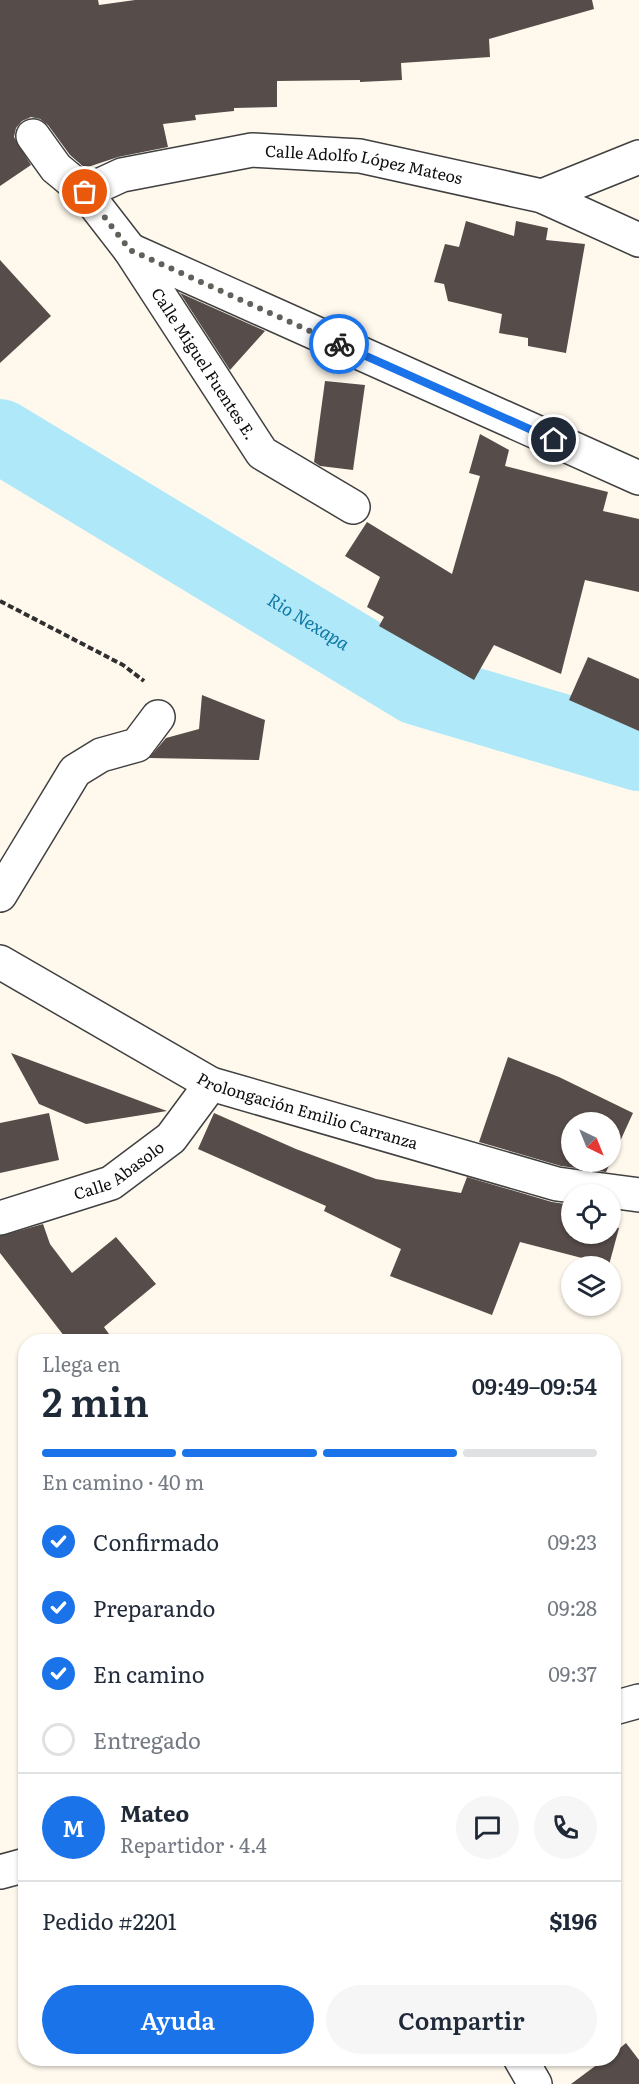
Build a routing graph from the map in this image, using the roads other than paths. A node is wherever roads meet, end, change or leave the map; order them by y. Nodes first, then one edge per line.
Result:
1 (33, 136) dead end
2 (639, 157) edge
3 (85, 192) junction
4 (542, 196) junction
5 (639, 240) edge
6 (130, 250) junction
7 (639, 478) edge
8 (353, 507) dead end
9 (158, 717) road end
10 (0, 895) edge
11 (0, 962) edge
12 (211, 1084) junction
13 (639, 1195) edge
14 (0, 1218) edge
15 (639, 1701) edge
16 (621, 1706) edge
17 (18, 1867) edge
18 (0, 1872) edge
19 (525, 2066) edge
20 (535, 2084) edge

1 - 3 street, Calle Miguel Fuentes E.
2 - 4 street
3 - 4 street, Calle Adolfo López Mateos
3 - 6 street, Calle Miguel Fuentes E.
4 - 5 street, Calle Adolfo López Mateos
6 - 7 street
6 - 8 street, Calle Miguel Fuentes E.
9 - 10 street
11 - 12 street, Prolongación Emilio Carranza
12 - 13 street, Prolongación Emilio Carranza
12 - 14 street, Calle Abasolo
15 - 16 street
17 - 18 street
19 - 20 street

